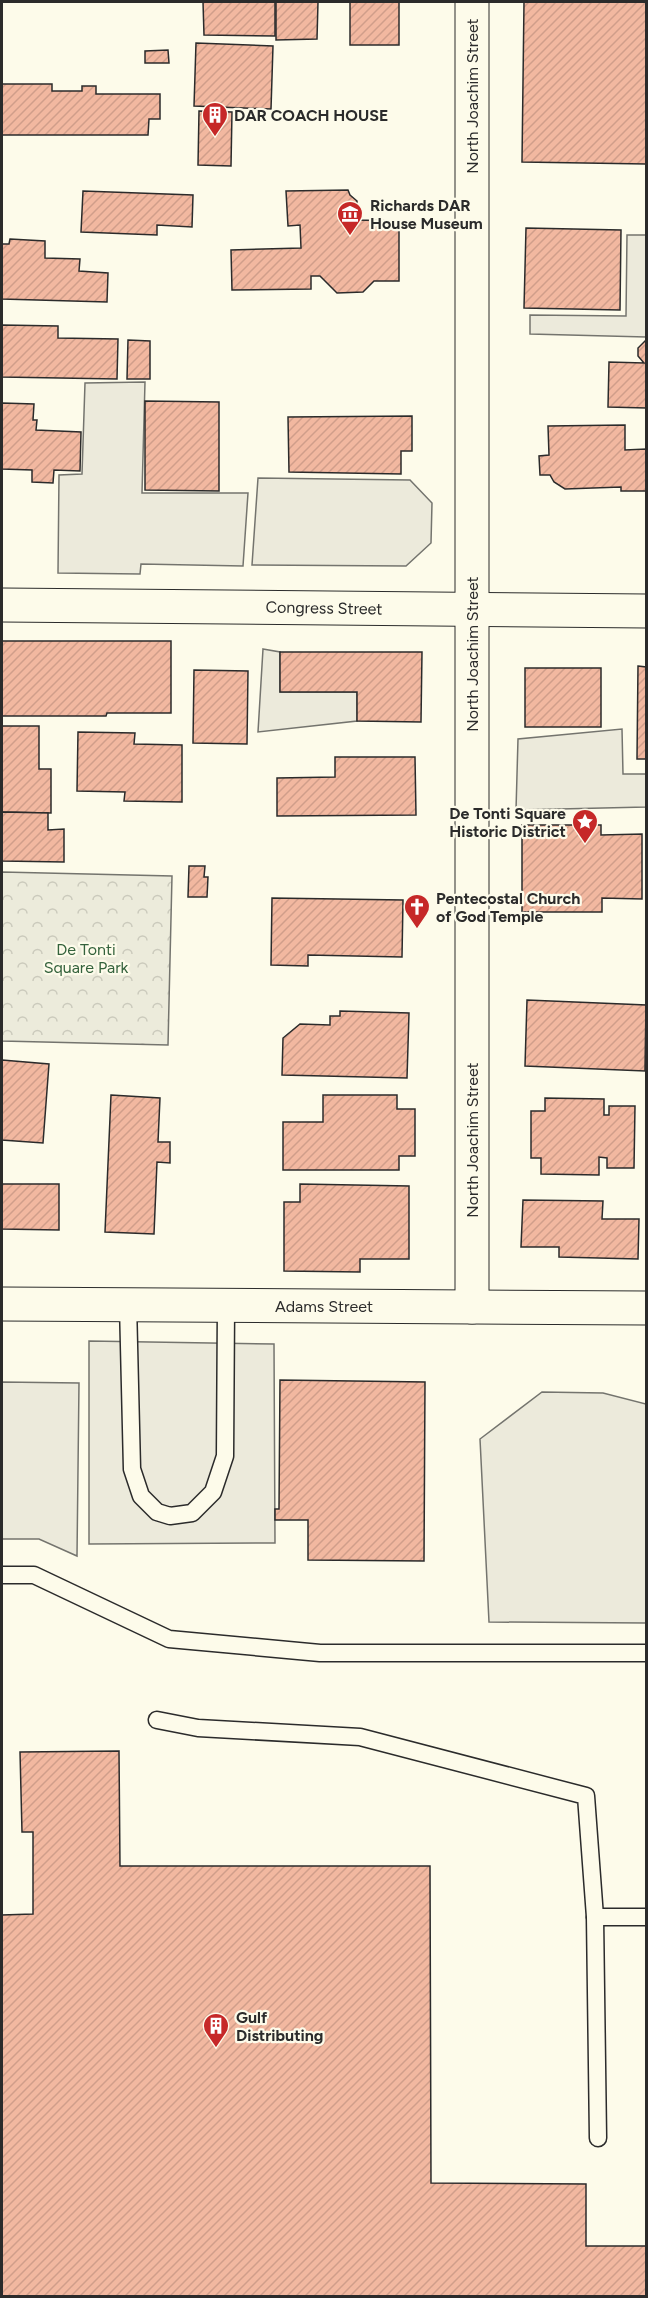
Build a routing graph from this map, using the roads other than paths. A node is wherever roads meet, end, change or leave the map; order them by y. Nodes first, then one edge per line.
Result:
1 (472, 2) edge
2 (2, 605) edge
3 (472, 610) junction
4 (646, 611) edge
5 (2, 1304) edge
6 (128, 1304) junction
7 (226, 1306) junction
8 (472, 1307) junction
9 (646, 1308) edge
10 (2, 1575) edge
11 (646, 1653) edge
12 (157, 1720) dead end
13 (595, 1917) junction
14 (646, 1917) edge
15 (598, 2138) dead end

1 - 3 street, North Joachim Street
2 - 3 street, Congress Street
3 - 4 street, Congress Street
3 - 8 street, North Joachim Street
5 - 6 street, Adams Street
6 - 7 street, Adams Street
6 - 7 lane
7 - 8 street, Adams Street
8 - 9 street, Adams Street
10 - 11 lane
12 - 13 lane
13 - 14 lane
13 - 15 lane

